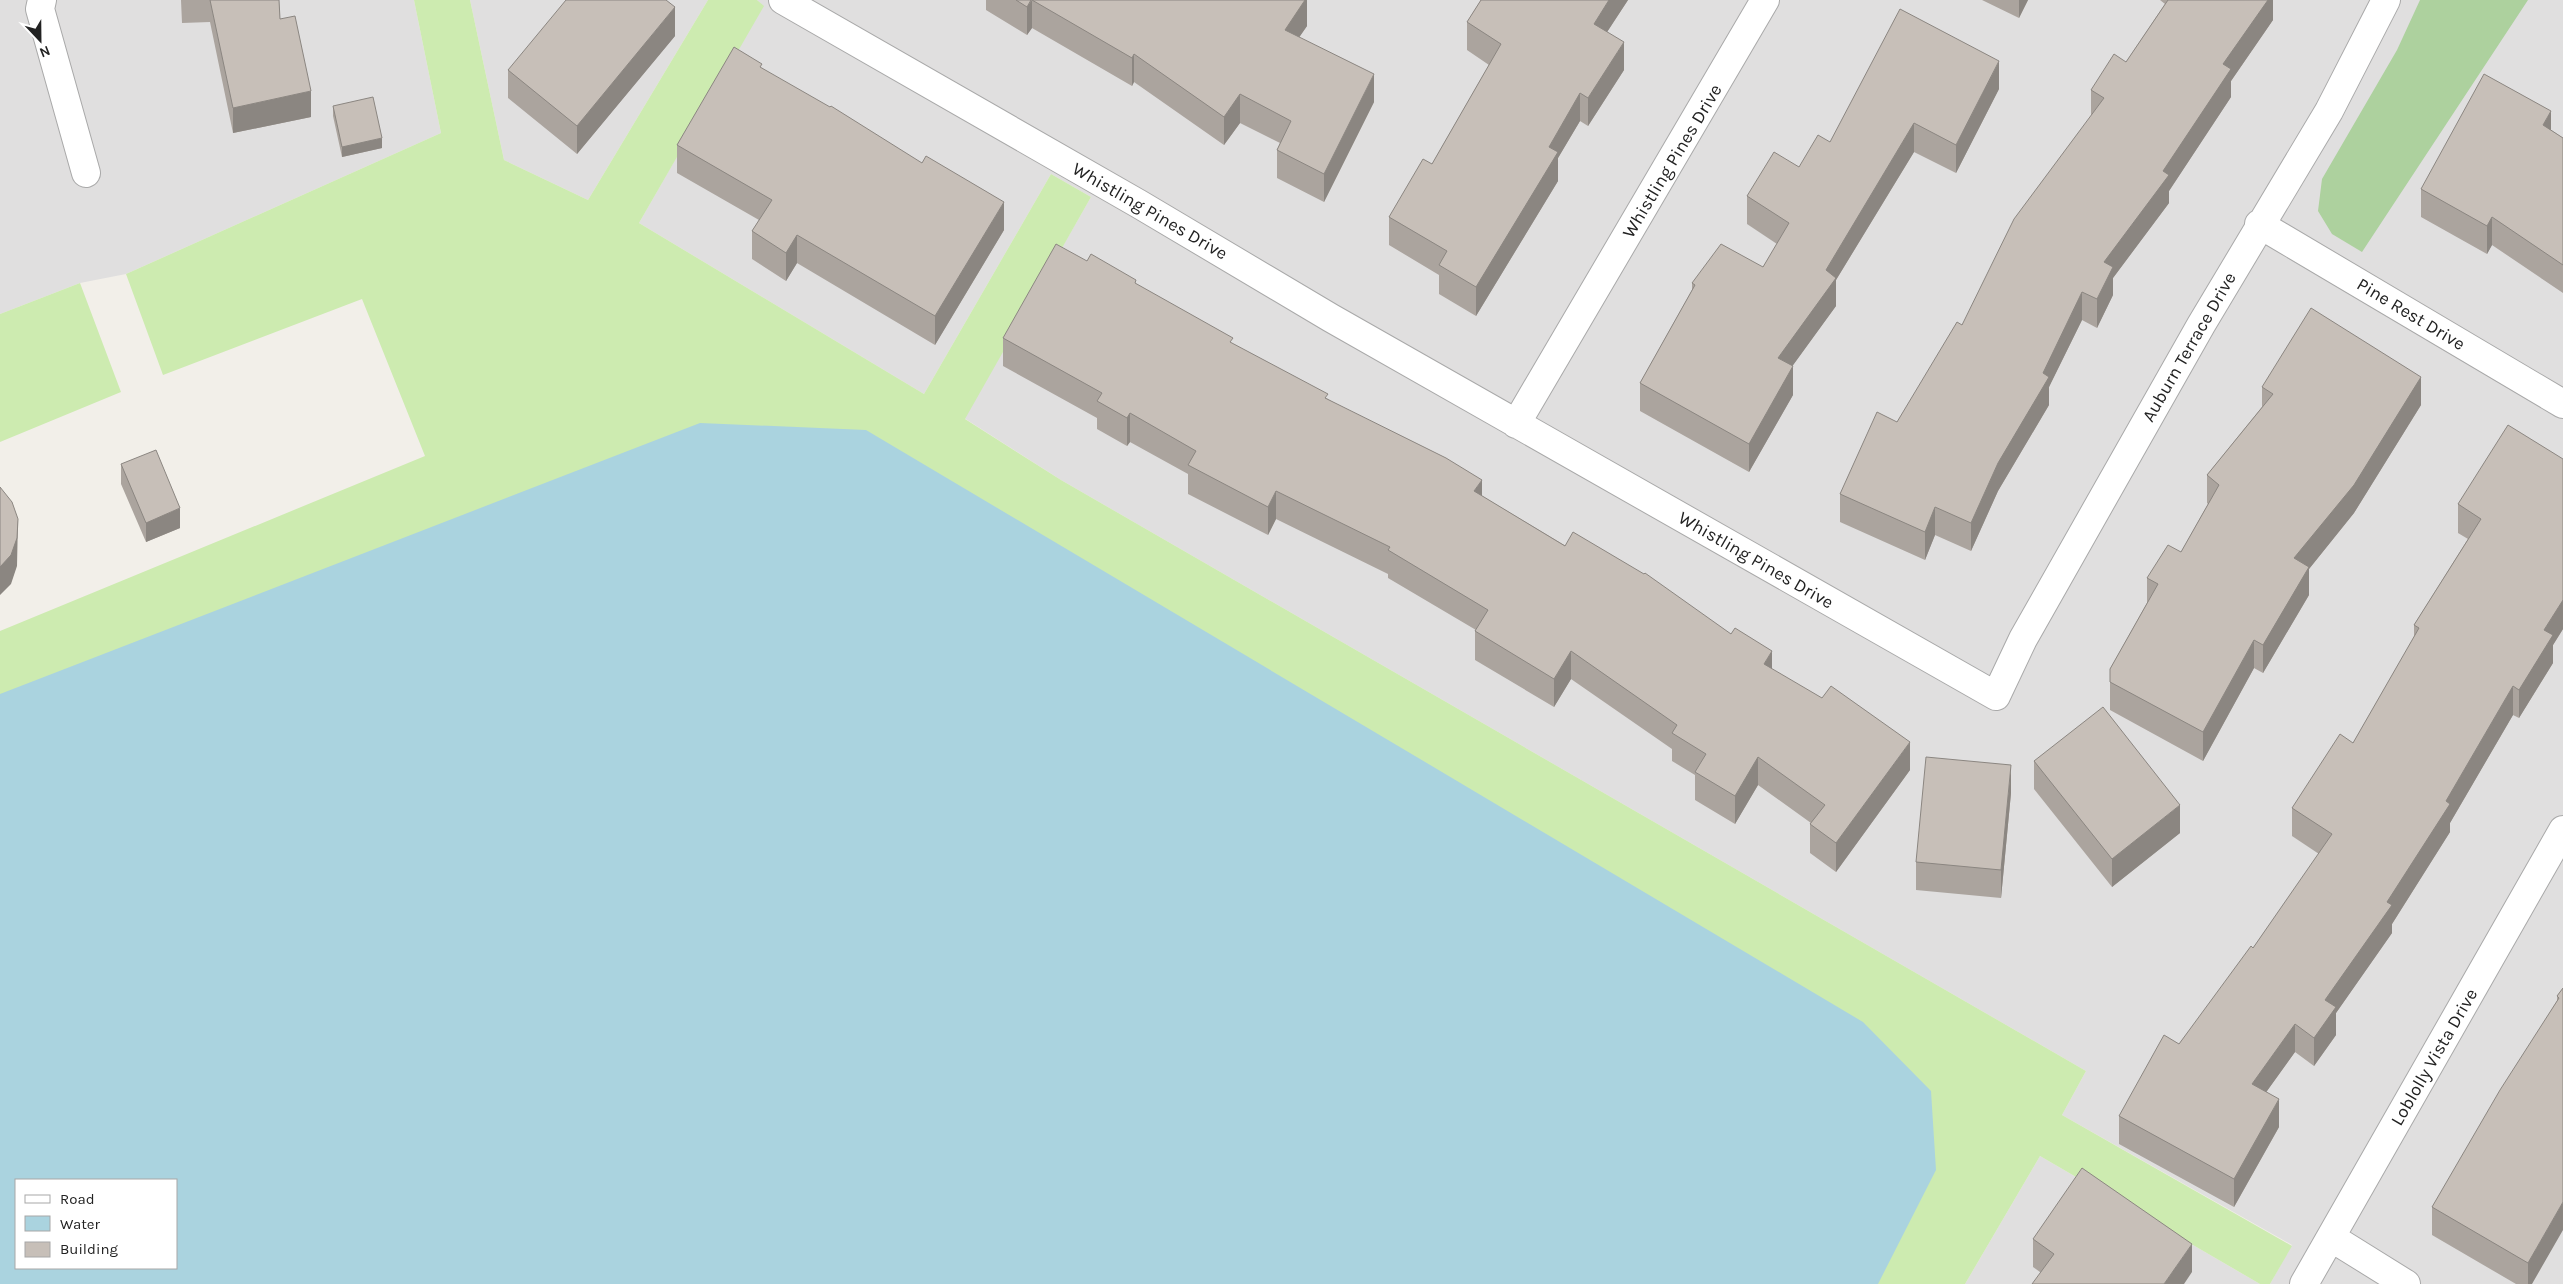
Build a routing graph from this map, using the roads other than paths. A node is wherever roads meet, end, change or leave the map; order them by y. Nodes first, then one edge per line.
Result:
1 (42, 0) edge
2 (783, 0) edge
3 (1765, 0) edge
4 (2386, 0) edge
5 (86, 173) dead end
6 (2259, 224) junction
7 (2563, 404) edge
8 (1516, 424) junction
9 (1996, 696) joint
10 (2563, 830) edge
11 (2332, 1238) junction
12 (2304, 1284) edge
13 (2406, 1284) edge

1 - 5 street
2 - 8 street, Whistling Pines Drive
3 - 8 street, Whistling Pines Drive
4 - 6 street, Auburn Terrace Drive
6 - 7 street, Pine Rest Drive
6 - 9 street, Auburn Terrace Drive
8 - 9 street, Whistling Pines Drive
10 - 11 street, Loblolly Vista Drive
11 - 12 street, Loblolly Vista Drive
11 - 13 street

